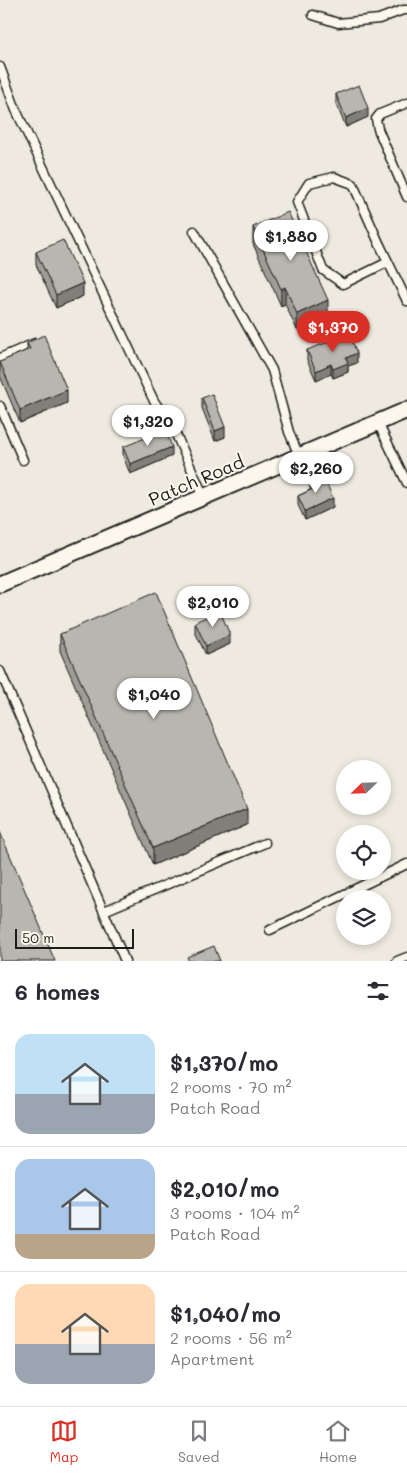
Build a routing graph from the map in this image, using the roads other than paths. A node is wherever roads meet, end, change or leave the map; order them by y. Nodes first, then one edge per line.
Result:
1 (407, 10) edge
2 (313, 15) dead end
3 (0, 67) edge
4 (407, 103) edge
5 (407, 197) edge
6 (194, 230) dead end
7 (388, 262) junction
8 (407, 301) edge
9 (38, 341) edge
10 (0, 358) edge
11 (0, 406) edge
12 (407, 410) edge
13 (378, 422) junction
14 (299, 456) junction
15 (23, 460) dead end
16 (407, 484) edge
17 (204, 497) junction
18 (0, 584) edge
19 (0, 671) edge
20 (265, 843) dead end
21 (407, 864) edge
22 (104, 911) junction
23 (270, 930) dead end
24 (407, 957) edge
25 (126, 961) edge
26 (397, 961) edge

1 - 2 lane
3 - 17 lane
4 - 5 lane
6 - 14 lane
7 - 7 lane
7 - 8 lane
9 - 10 lane
11 - 15 lane
12 - 13 street, Patch Road
13 - 14 street, Patch Road
13 - 16 lane
14 - 17 street, Patch Road
17 - 18 street, Patch Road
19 - 22 lane
20 - 22 lane
21 - 23 lane
22 - 25 lane
24 - 26 lane

